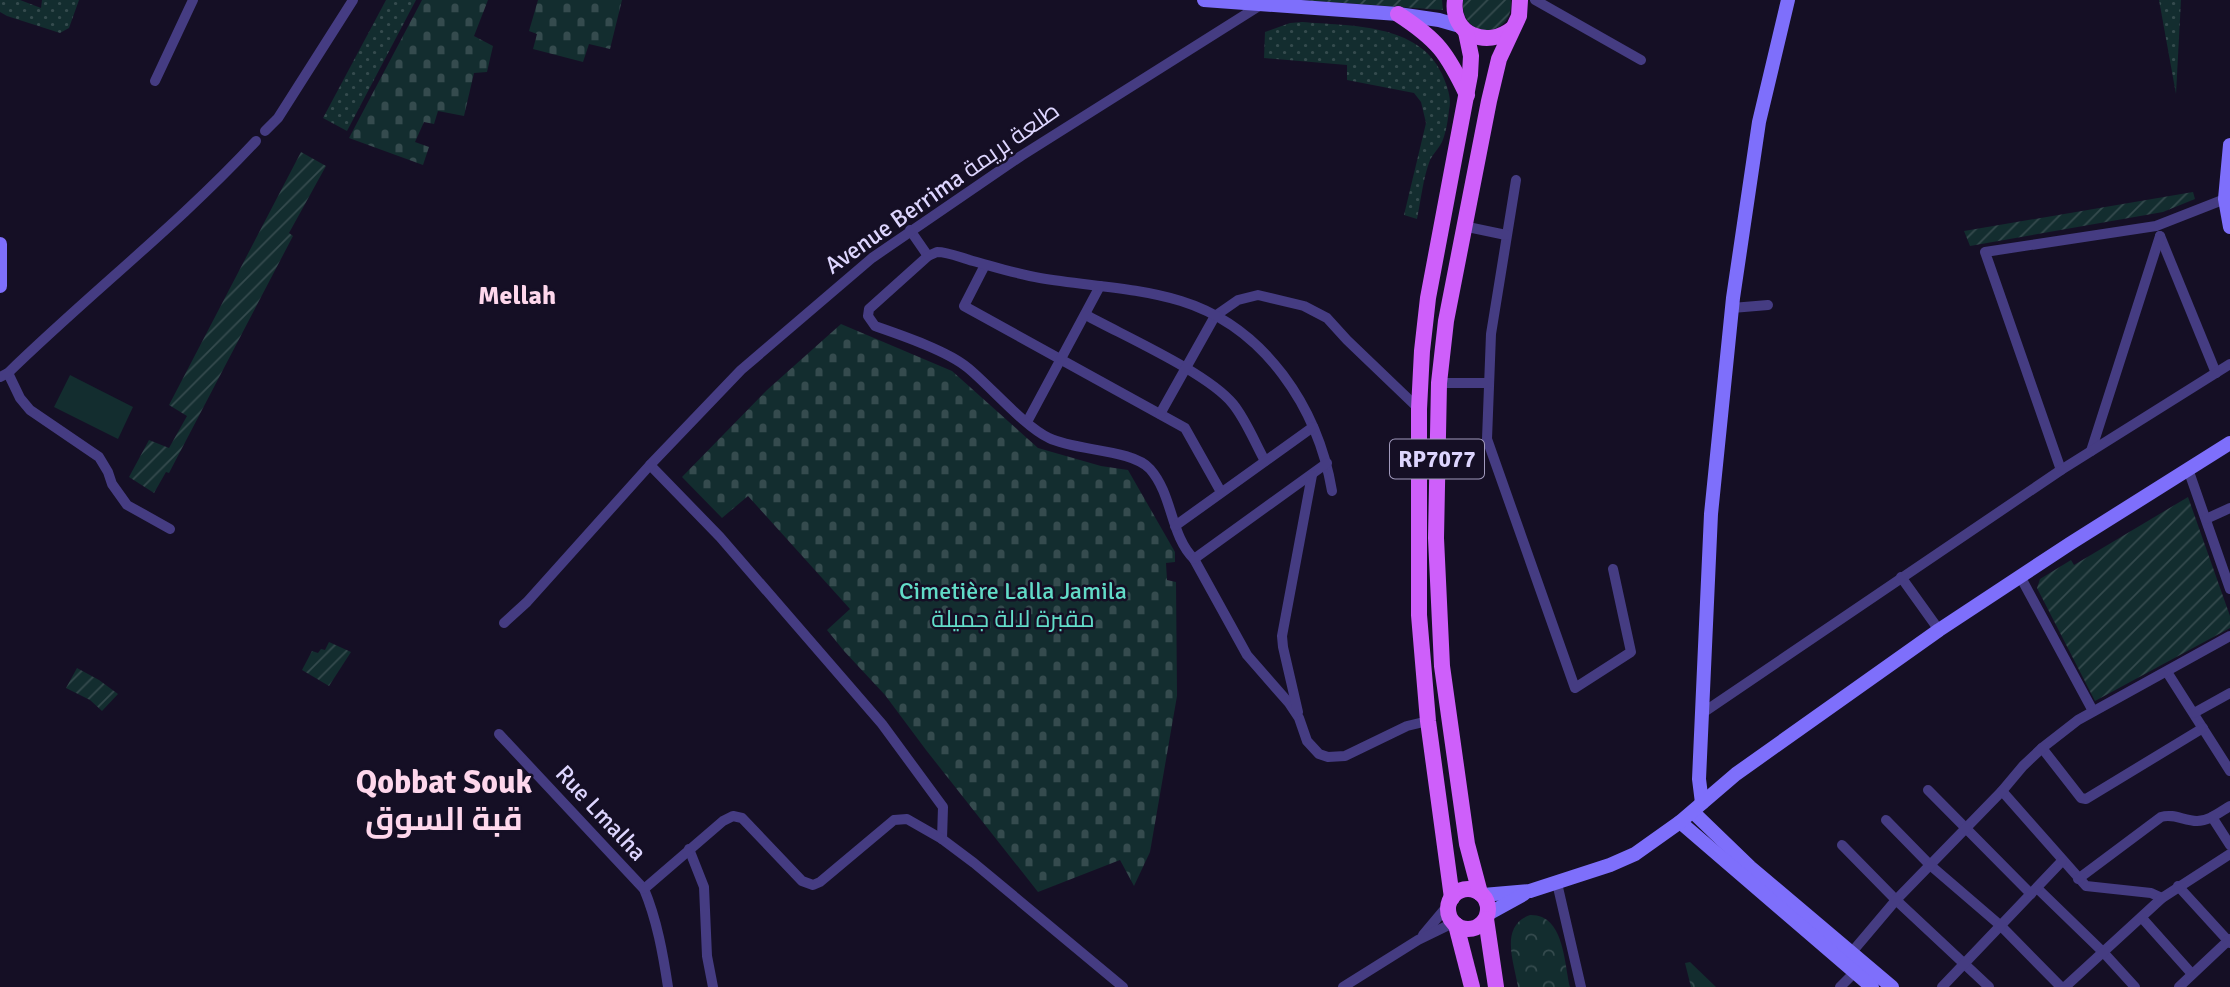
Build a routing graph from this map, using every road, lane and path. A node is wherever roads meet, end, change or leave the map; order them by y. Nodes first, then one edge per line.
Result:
1 (193, 0) edge
2 (353, 0) edge
3 (1204, 0) edge
4 (1455, 0) edge
5 (1520, 0) edge
6 (1535, 0) edge
7 (1788, 0) edge
8 (1260, 3) edge
9 (1398, 14) junction
10 (1463, 29) junction
11 (1512, 29) junction
12 (1641, 60) dead end
13 (155, 81) dead end
14 (1467, 95) junction
15 (265, 131) dead end
16 (256, 141) dead end
17 (2230, 145) edge
18 (2229, 164) edge
19 (1516, 180) dead end
20 (2225, 199) junction
21 (1463, 226) junction
22 (2230, 227) edge
23 (910, 230) junction
24 (2158, 231) junction
25 (1506, 235) junction
26 (0, 244) edge
27 (929, 256) junction
28 (985, 264) junction
29 (0, 286) edge
30 (1100, 286) junction
31 (1768, 304) dead end
32 (1732, 308) junction
33 (1086, 316) junction
34 (1215, 316) junction
35 (1061, 360) junction
36 (2230, 364) edge
37 (1186, 369) junction
38 (2216, 373) junction
39 (4, 375) edge
40 (1439, 383) junction
41 (1489, 383) junction
42 (1419, 409) junction
43 (1160, 414) junction
44 (1027, 422) junction
45 (1313, 427) junction
46 (2230, 443) edge
47 (2091, 451) junction
48 (1265, 461) junction
49 (1327, 463) junction
50 (650, 466) junction
51 (2188, 468) junction
52 (2061, 470) junction
53 (1312, 475) junction
54 (1332, 491) dead end
55 (1221, 492) junction
56 (2230, 508) edge
57 (2206, 519) junction
58 (1175, 526) junction
59 (170, 529) dead end
60 (1194, 559) junction
61 (1613, 569) dead end
62 (2020, 576) junction
63 (1901, 577) junction
64 (2229, 583) edge
65 (503, 623) dead end
66 (1939, 630) junction
67 (2230, 636) edge
68 (2167, 672) junction
69 (2230, 693) edge
70 (2093, 712) junction
71 (2194, 713) junction
72 (1701, 714) junction
73 (1299, 718) junction
74 (1428, 721) junction
75 (2203, 728) junction
76 (499, 734) dead end
77 (2230, 746) edge
78 (2042, 748) junction
79 (2219, 752) junction
80 (2230, 771) edge
81 (1928, 790) dead end
82 (2003, 791) junction
83 (2230, 806) edge
84 (1697, 808) junction
85 (2212, 817) junction
86 (1886, 820) dead end
87 (1680, 822) junction
88 (1966, 829) junction
89 (942, 839) junction
90 (1842, 845) dead end
91 (2230, 845) edge
92 (689, 849) junction
93 (2230, 854) edge
94 (2062, 861) junction
95 (1930, 865) junction
96 (2078, 879) junction
97 (1557, 883) junction
98 (2178, 887) junction
99 (643, 889) junction
100 (1530, 891) junction
101 (2034, 891) junction
102 (1481, 894) junction
103 (2162, 898) junction
104 (1896, 900) junction
105 (1450, 901) junction
106 (1487, 916) junction
107 (2141, 918) junction
108 (1455, 924) junction
109 (2001, 926) junction
110 (1418, 940) junction
111 (2229, 941) edge
112 (1852, 952) junction
113 (2104, 953) junction
114 (1964, 963) junction
115 (1860, 967) junction
116 (2192, 974) junction
117 (668, 987) edge
118 (713, 987) edge
119 (1123, 987) edge
120 (1343, 987) edge
121 (1472, 987) edge
122 (1496, 987) edge
123 (1581, 987) edge
124 (1840, 987) edge
125 (1872, 987) edge
126 (1892, 987) edge
127 (1942, 987) edge
128 (1989, 987) edge
129 (2063, 987) edge
130 (2135, 987) edge
131 (2179, 987) edge

1 - 13 street
2 - 15 street
3 - 8 street
4 - 10 main road, RP7077
5 - 11 main road, RP7077
6 - 12 street
7 - 32 street
8 - 9 street
8 - 23 street, Avenue Berrima طلعة بريمة
9 - 10 street
9 - 14 main road
10 - 11 main road
10 - 14 main road, RP7077
11 - 21 main road, RP7077
14 - 42 main road, RP7077
16 - 39 street
17 - 18 street
18 - 20 street
19 - 25 street
20 - 22 street
20 - 24 street
21 - 25 street
21 - 40 main road, RP7077
23 - 27 street
23 - 50 street, Avenue Berrima طلعة بريمة
24 - 38 street
24 - 47 street
24 - 52 street
25 - 41 street
26 - 29 street
27 - 28 street
27 - 44 street
28 - 30 street
28 - 35 street
30 - 33 street
30 - 34 street
31 - 32 street
32 - 72 street
33 - 35 street
33 - 37 street
34 - 37 street
34 - 42 street
34 - 45 street
35 - 43 street
35 - 44 street
36 - 38 street
37 - 43 street
37 - 48 street
38 - 47 street
39 - 59 street
40 - 41 street
40 - 102 main road, RP7077
41 - 61 street
42 - 74 main road, RP7077
43 - 55 street
44 - 58 street
45 - 48 street
45 - 49 street
46 - 51 street
47 - 52 street
48 - 55 street
49 - 53 street
49 - 54 street
50 - 65 street, Avenue Berrima طلعة بريمة
50 - 89 street
51 - 57 street
51 - 62 street
52 - 63 street
53 - 60 street
53 - 73 street
55 - 58 street
56 - 57 street
57 - 64 street
58 - 60 street
60 - 73 street
62 - 66 street
62 - 70 street
63 - 66 street
63 - 72 street
66 - 84 street
67 - 68 street
68 - 70 street
68 - 71 street
69 - 71 street
70 - 78 street
71 - 75 street
72 - 84 street
73 - 74 street
74 - 105 main road, RP7077
75 - 78 street
75 - 79 street
76 - 99 street, Rue Lmalha
77 - 79 street
78 - 82 street
79 - 80 street
81 - 88 street
82 - 88 street
82 - 94 street
83 - 85 street
84 - 87 street
84 - 112 street
85 - 91 street
85 - 96 street
86 - 95 street
87 - 97 street
87 - 115 street
88 - 95 street
88 - 101 street
89 - 92 street
89 - 119 street
90 - 104 street
92 - 99 street
92 - 118 street
93 - 98 street
94 - 96 street
94 - 101 street
95 - 104 street
95 - 109 street
96 - 103 street
97 - 100 street
97 - 123 street
98 - 103 street
98 - 111 street
99 - 117 street
100 - 102 street
100 - 106 street
101 - 109 street
101 - 113 street
102 - 105 main road
102 - 106 main road, RP7077
103 - 107 street
104 - 112 street
104 - 114 street
105 - 108 main road, RP7077
105 - 110 street
106 - 108 main road
106 - 122 main road, RP7077
107 - 113 street
107 - 116 street
108 - 110 street
108 - 121 main road, RP7077
109 - 114 street
109 - 129 street
110 - 120 street
111 - 116 street
112 - 115 street
113 - 129 street
113 - 130 street
114 - 127 street
114 - 128 street
115 - 124 street
115 - 125 street
115 - 126 street
116 - 131 street

